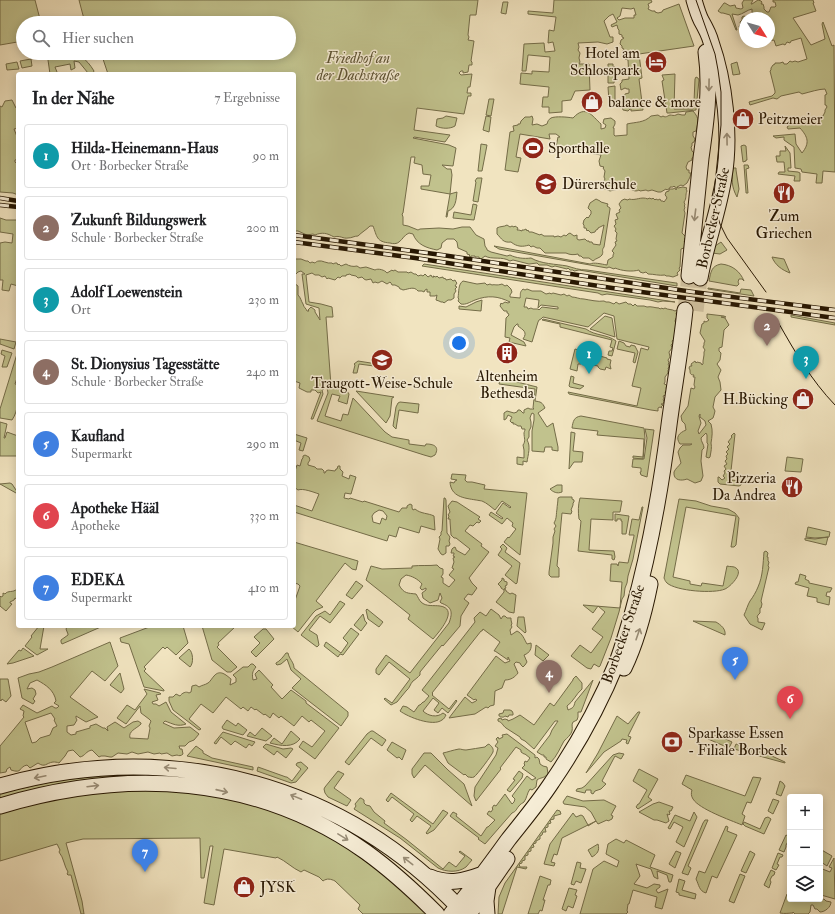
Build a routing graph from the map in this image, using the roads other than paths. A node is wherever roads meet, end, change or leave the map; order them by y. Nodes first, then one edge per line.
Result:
1 (694, 0) edge
2 (701, 19) junction
3 (691, 311) tunnel mouth
4 (0, 786) edge
5 (0, 806) edge
6 (422, 872) junction
7 (486, 879) junction
8 (461, 912) edge
9 (437, 914) edge
10 (487, 914) edge

1 - 2 street, Borbecker Straße
2 -> 2 street, Borbecker Straße
3 - 7 street, Borbecker Straße
6 -> 4 street
5 -> 9 street
6 - 7 street
6 - 8 street
7 - 8 street, Borbecker Straße
7 - 10 street

